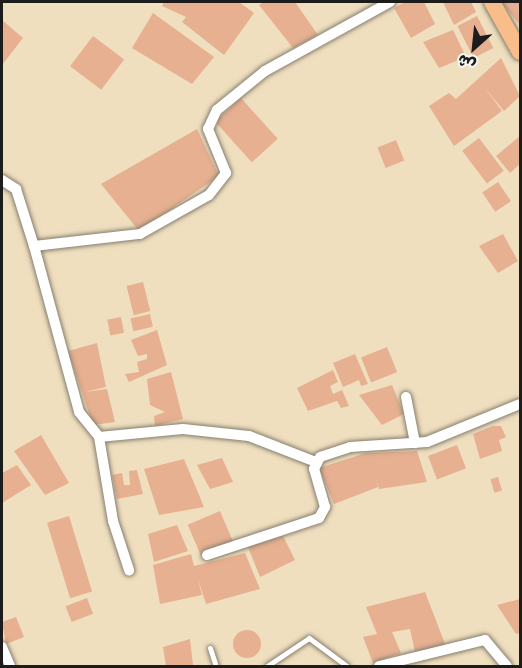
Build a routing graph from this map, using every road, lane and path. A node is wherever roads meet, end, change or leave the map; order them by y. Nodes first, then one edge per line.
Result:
1 (390, 2) edge
2 (492, 2) edge
3 (520, 52) edge
4 (2, 180) edge
5 (34, 246) junction
6 (406, 397) dead end
7 (520, 404) edge
8 (99, 437) junction
9 (415, 443) junction
10 (316, 462) junction
11 (207, 555) dead end
12 (129, 570) dead end
13 (2, 647) edge
14 (210, 648) dead end
15 (10, 666) edge
16 (216, 666) edge
17 (267, 666) edge
18 (347, 666) edge
19 (380, 666) edge
20 (507, 666) edge

1 - 5 street
2 - 3 main road
4 - 5 street
5 - 8 street
6 - 9 street
7 - 9 street
8 - 10 street
8 - 12 street
9 - 10 street
10 - 11 street
13 - 15 street
14 - 16 lane
17 - 18 lane
19 - 20 street

